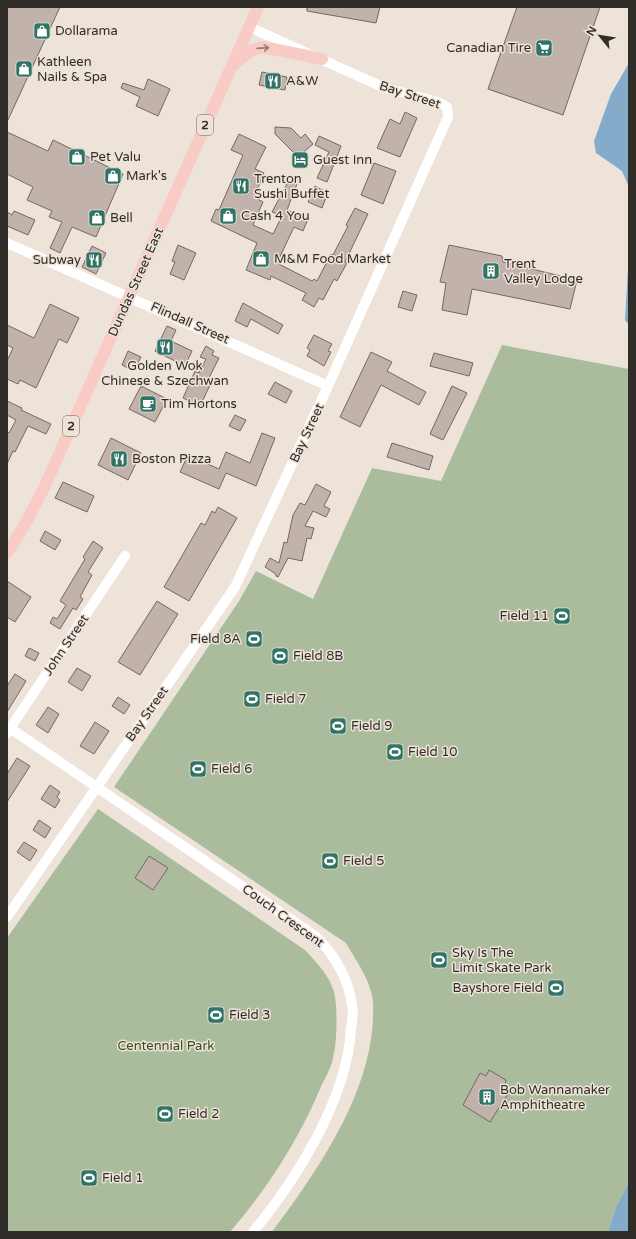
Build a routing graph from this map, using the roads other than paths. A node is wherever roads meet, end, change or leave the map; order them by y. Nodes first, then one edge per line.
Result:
1 (258, 7) edge
2 (249, 27) junction
3 (322, 59) junction
4 (230, 68) junction
5 (7, 243) edge
6 (130, 296) junction
7 (328, 386) junction
8 (7, 553) edge
9 (125, 556) dead end
10 (8, 729) edge
11 (96, 787) junction
12 (7, 917) edge
13 (254, 1232) edge

1 - 2 main road, Dundas Street East / 2
2 - 3 street, Bay Street
2 - 4 main road, Dundas Street East / 2
4 -> 3 main road
3 - 7 street, Bay Street
4 - 6 main road, Dundas Street East / 2
5 - 6 street, Flindall Street
6 - 7 street, Flindall Street
6 - 8 main road, Dundas Street East / 2
7 - 11 street, Bay Street
9 - 10 street, John Street
10 - 11 street, Couch Crescent
11 - 12 street, Bay Street
11 - 13 street, Couch Crescent

